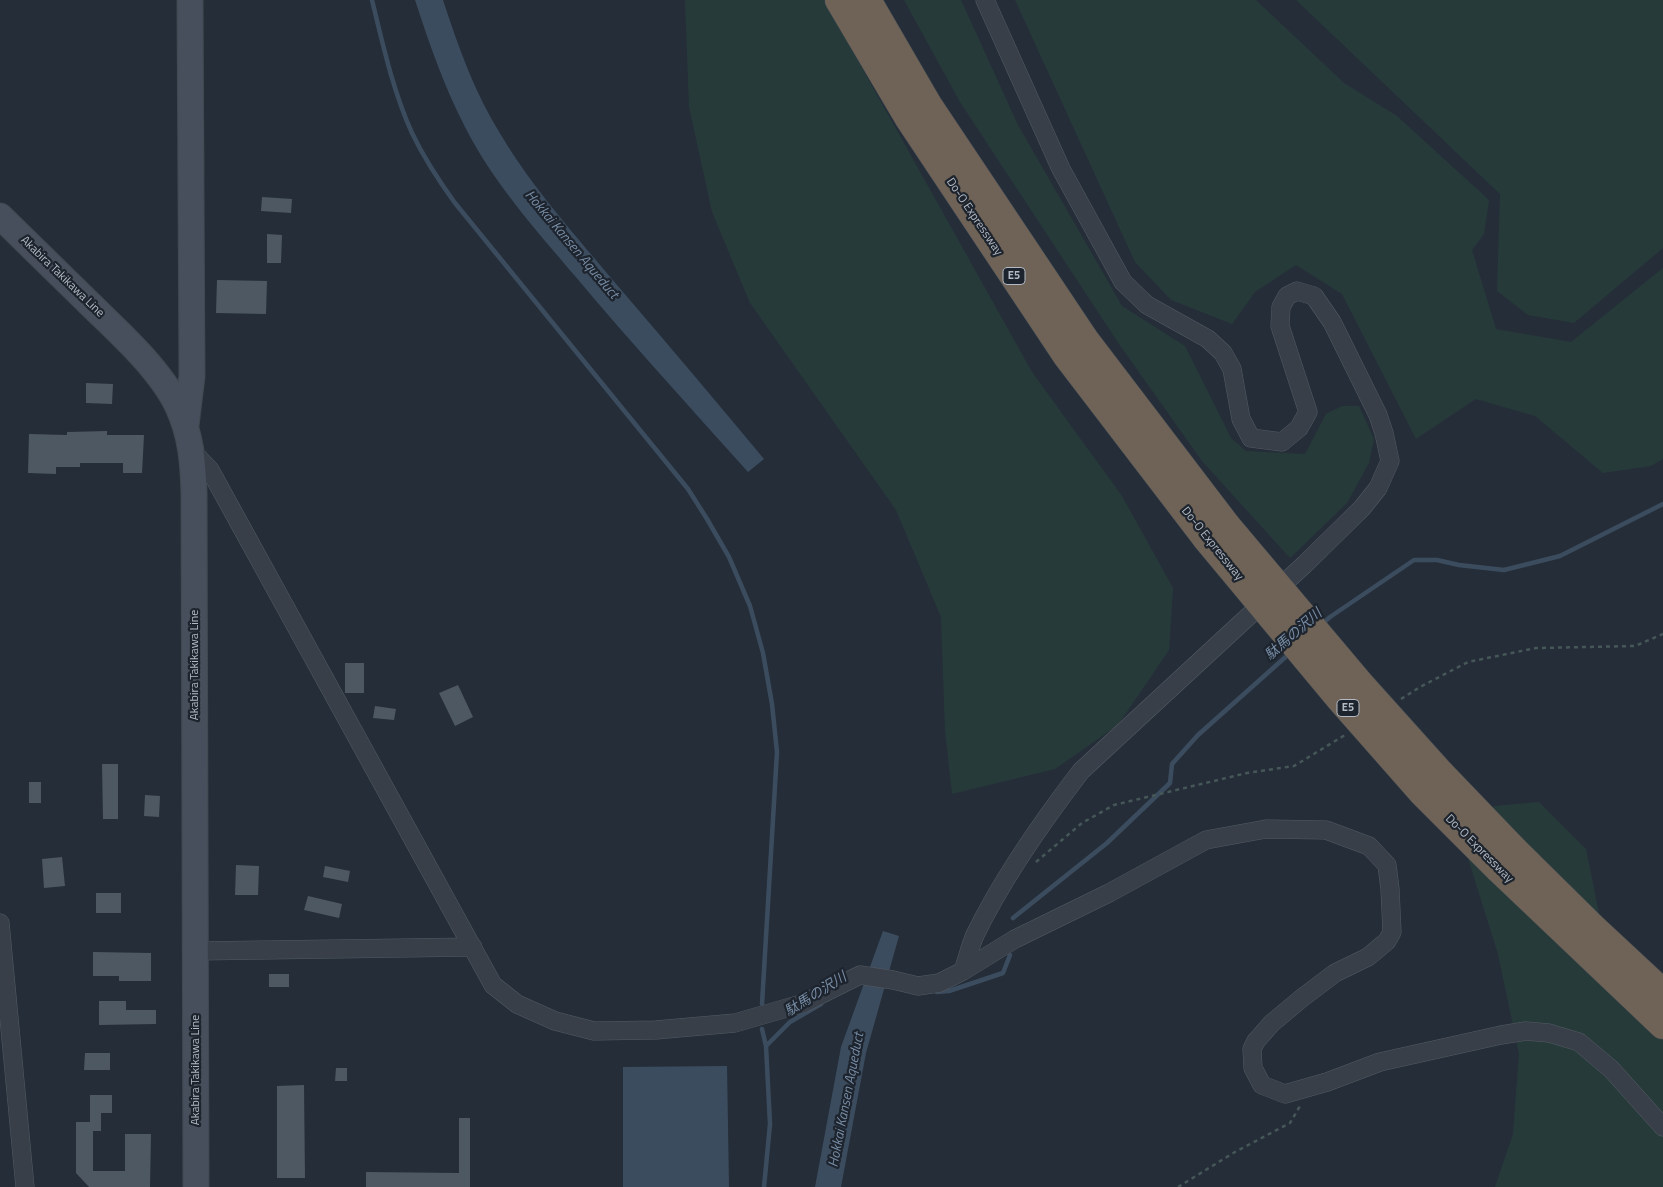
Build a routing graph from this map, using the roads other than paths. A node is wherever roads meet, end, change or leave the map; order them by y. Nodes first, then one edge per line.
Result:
1 (190, 0) edge
2 (840, 0) edge
3 (867, 0) edge
4 (985, 0) edge
5 (0, 216) edge
6 (189, 439) junction
7 (1217, 532) junction
8 (1506, 859) junction
9 (0, 923) edge
10 (473, 947) junction
11 (196, 951) junction
12 (963, 972) junction
13 (1663, 993) edge
14 (1663, 1025) edge
15 (1663, 1127) edge
16 (25, 1187) edge
17 (196, 1187) edge

1 - 6 main road
2 - 7 highway, Do-O Expressway / E5
3 - 7 highway, Do-O Expressway / E5
4 - 12 street
5 - 6 main road, Akabira Takikawa Line
6 - 10 street
6 - 11 main road, Akabira Takikawa Line
7 - 8 highway, Do-O Expressway / E5, bridge
8 - 13 highway, Do-O Expressway / E5
8 - 14 highway, Do-O Expressway / E5
9 - 16 street
10 - 11 street
10 - 12 street
11 - 17 main road, Akabira Takikawa Line
12 - 15 street

